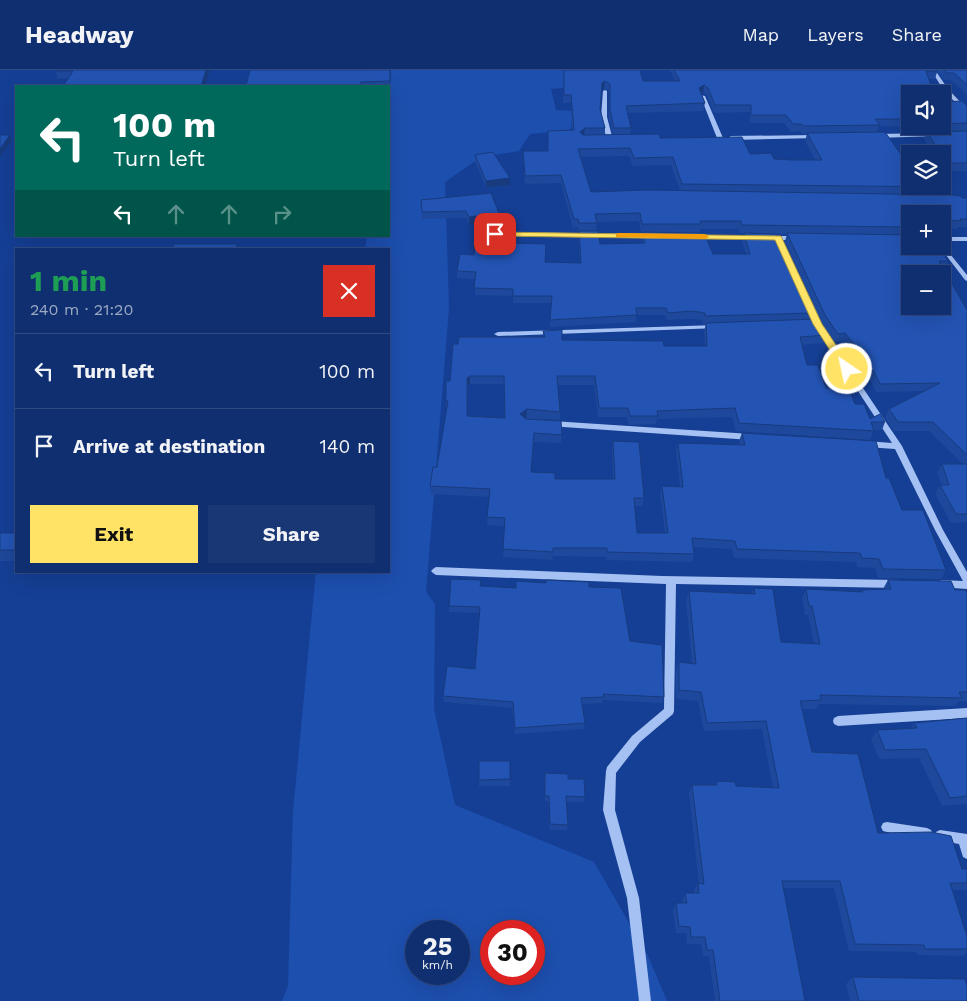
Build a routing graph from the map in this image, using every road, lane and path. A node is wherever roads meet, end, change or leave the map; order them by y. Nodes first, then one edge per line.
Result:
1 (933, 70) edge
2 (605, 91) edge
3 (702, 96) edge
4 (967, 112) edge
5 (947, 135) edge
6 (868, 136) edge
7 (819, 137) edge
8 (711, 138) edge
9 (720, 138) junction
10 (620, 139) edge
11 (601, 140) edge
12 (610, 140) junction
13 (486, 234) edge
14 (661, 236) edge
15 (690, 236) edge
16 (778, 238) junction
17 (806, 238) edge
18 (951, 239) edge
19 (967, 239) edge
20 (949, 255) edge
21 (967, 279) edge
22 (807, 324) edge
23 (817, 324) junction
24 (727, 326) edge
25 (498, 334) dead end
26 (546, 424) edge
27 (761, 437) edge
28 (859, 443) edge
29 (898, 446) junction
30 (436, 571) dead end
31 (671, 580) junction
32 (967, 580) edge
33 (908, 584) edge
34 (928, 584) edge
35 (967, 585) edge
36 (967, 713) edge
37 (838, 721) dead end
38 (888, 827) dead end
39 (965, 840) edge
40 (967, 853) edge
41 (645, 1001) edge

1 - 4 street
2 - 12 street
3 - 9 street
5 - 6 street
7 - 9 street
8 - 9 street
10 - 12 street
11 - 12 street
13 - 14 street
15 - 16 street
16 - 17 street
16 - 23 street
18 - 19 street
20 - 21 street
22 - 23 street
23 - 29 street
24 - 25 street
26 - 27 street
28 - 29 street
29 - 32 street
30 - 31 street
31 - 33 street
31 - 41 street
34 - 35 street
36 - 37 street
38 - 39 street
39 - 40 street

